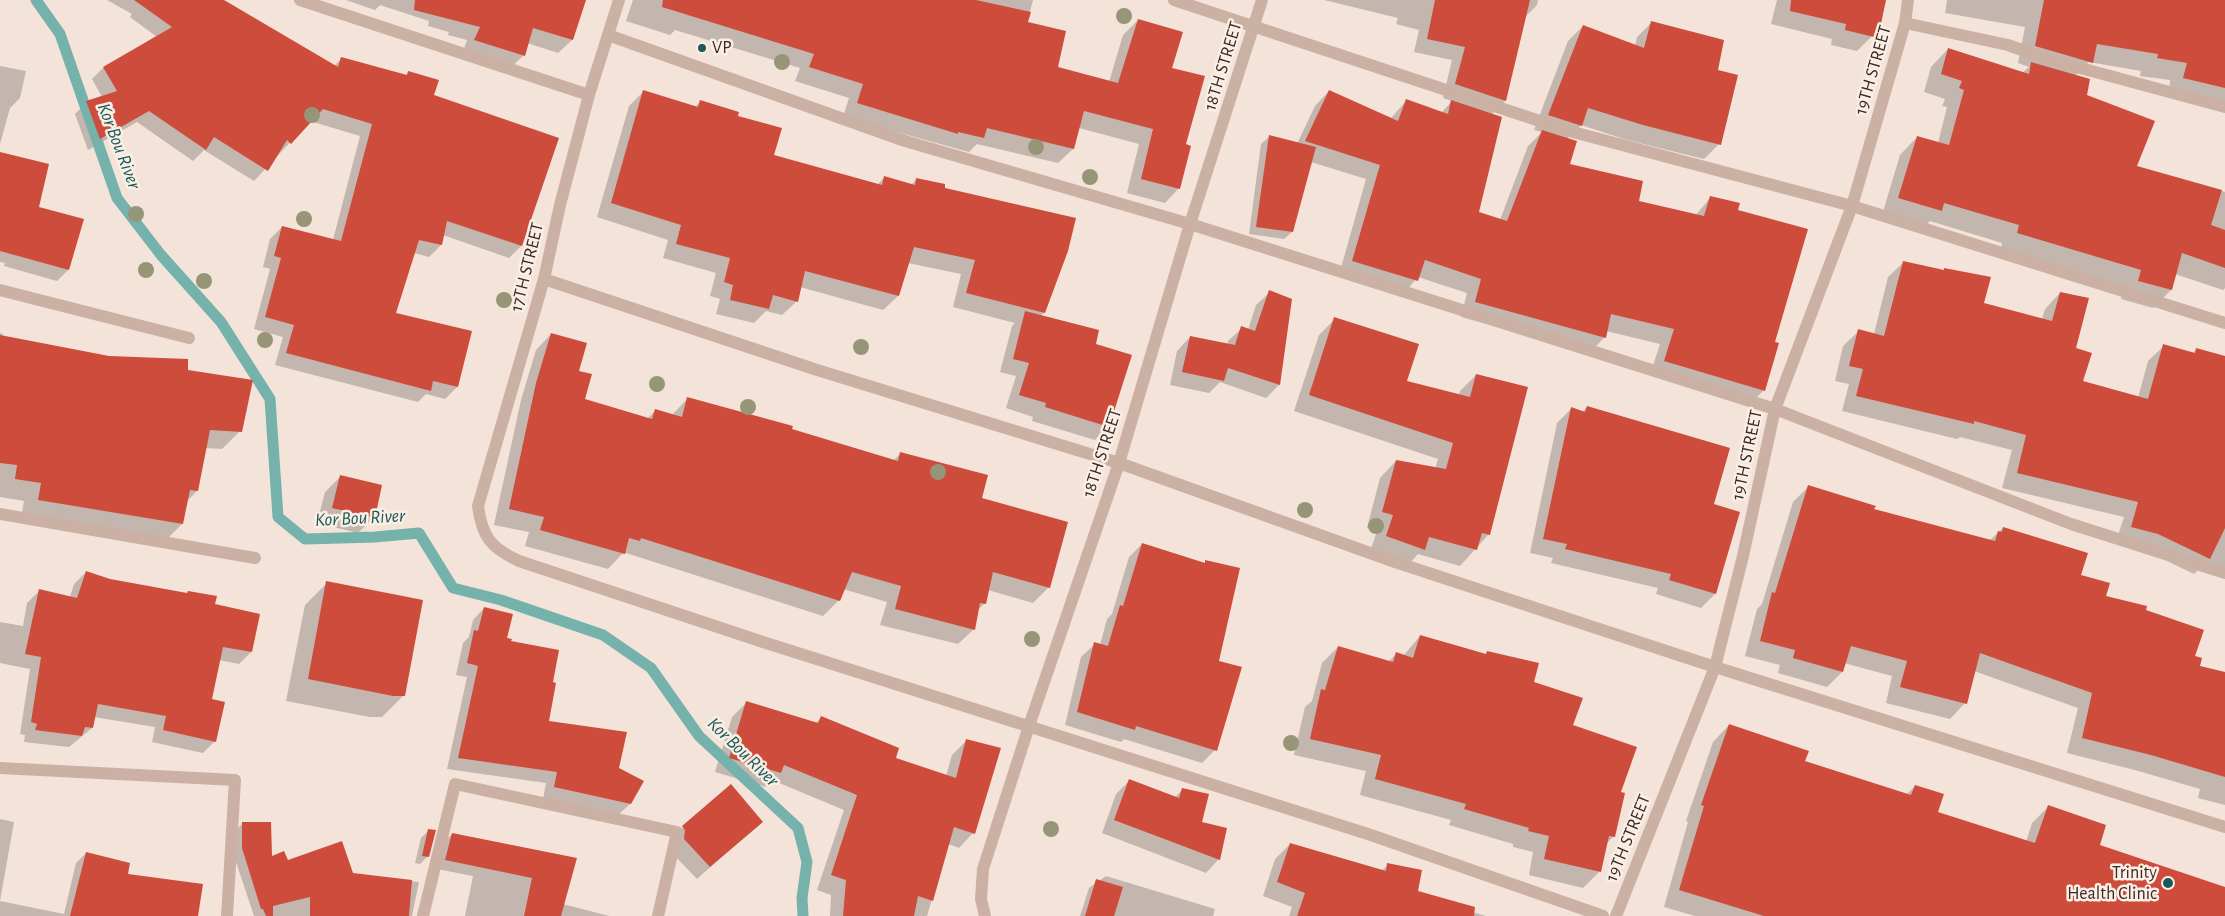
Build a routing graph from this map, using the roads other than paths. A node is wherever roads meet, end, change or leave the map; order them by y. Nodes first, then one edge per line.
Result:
1 (300, 0) edge
2 (619, 0) edge
3 (1174, 0) edge
4 (1262, 0) edge
5 (1908, 0) edge
6 (1905, 23) junction
7 (1254, 26) junction
8 (608, 34) junction
9 (588, 95) junction
10 (2225, 106) edge
11 (1852, 206) junction
12 (1190, 224) junction
13 (544, 279) junction
14 (0, 290) edge
15 (2225, 323) edge
16 (189, 338) dead end
17 (1774, 408) junction
18 (1119, 463) junction
19 (0, 514) edge
20 (255, 558) dead end
21 (2225, 573) edge
22 (1715, 667) junction
23 (1028, 726) junction
24 (0, 768) edge
25 (2225, 827) edge
26 (226, 916) edge
27 (423, 916) edge
28 (658, 916) edge
29 (985, 916) edge
30 (1603, 916) edge
31 (1616, 916) edge

1 - 9 street
2 - 8 street, 17TH STREET
3 - 7 street
4 - 7 street, 18TH STREET
5 - 6 street, 19TH STREET
6 - 10 street
6 - 11 street, 19TH STREET
7 - 11 street
7 - 12 street, 18TH STREET
8 - 9 street, 17TH STREET
8 - 12 street
9 - 13 street, 17TH STREET
11 - 15 street
11 - 17 street, 19TH STREET
12 - 17 street
12 - 18 street, 18TH STREET
13 - 18 street
13 - 23 street, 17TH STREET
14 - 16 street
17 - 21 street
17 - 22 street, 19TH STREET
18 - 22 street
18 - 23 street, 18TH STREET
19 - 20 street
22 - 25 street
22 - 31 street, 19TH STREET
23 - 29 street, 18TH STREET
23 - 30 street
24 - 26 street
27 - 28 street

